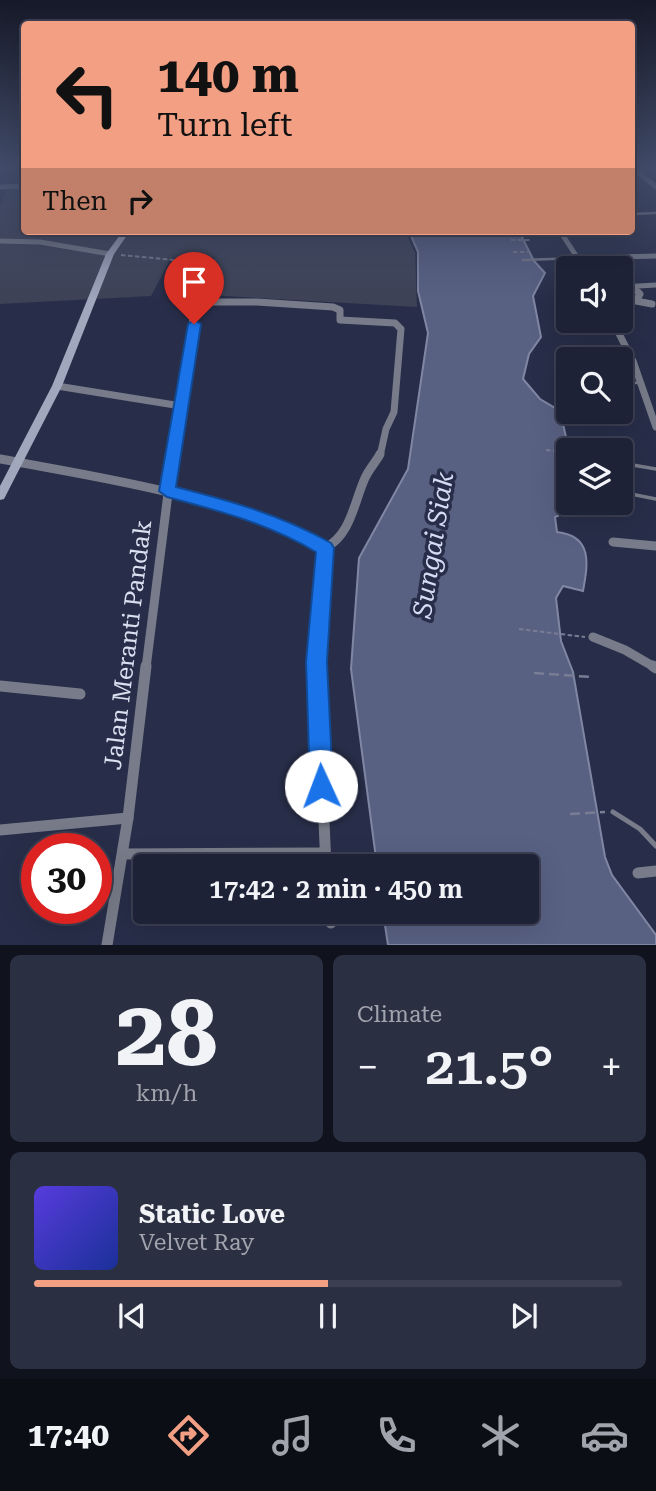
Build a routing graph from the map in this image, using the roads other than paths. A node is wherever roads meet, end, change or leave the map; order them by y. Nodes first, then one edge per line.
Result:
1 (654, 213) edge
2 (635, 214) edge
3 (124, 235) edge
4 (563, 235) edge
5 (0, 241) edge
6 (110, 254) junction
7 (577, 256) edge
8 (656, 256) edge
9 (633, 257) edge
10 (556, 259) edge
11 (523, 260) dead end
12 (201, 266) road end
13 (633, 285) edge
14 (656, 285) edge
15 (633, 286) edge
16 (198, 302) junction
17 (652, 304) dead end
18 (619, 333) edge
19 (633, 383) edge
20 (641, 383) junction
21 (57, 386) junction
22 (181, 406) junction
23 (656, 427) edge
24 (0, 459) edge
25 (19, 463) junction
26 (633, 465) edge
27 (656, 470) edge
28 (167, 491) junction
29 (633, 494) edge
30 (0, 496) edge
31 (656, 499) edge
32 (612, 542) dead end
33 (656, 546) edge
34 (325, 548) junction
35 (593, 638) road end
36 (656, 668) edge
37 (0, 686) edge
38 (80, 694) dead end
39 (613, 812) road end
40 (128, 818) junction
41 (0, 830) edge
42 (656, 846) edge
43 (122, 854) junction
44 (133, 854) edge
45 (325, 854) edge
46 (656, 871) edge
47 (638, 873) dead end
48 (107, 945) edge

1 - 2 lane
3 - 6 street
4 - 7 street
5 - 6 street
6 - 21 street
8 - 9 street
10 - 11 lane
12 - 16 street, Jalan Meranti Pandak
13 - 14 street
15 - 17 street
16 - 22 street, Jalan Meranti Pandak
16 - 34 street
18 - 20 street
19 - 20 lane
20 - 23 street
21 - 22 street
21 - 25 street
22 - 28 street, Jalan Meranti Pandak
24 - 25 street
25 - 28 street
25 - 30 street
26 - 27 lane
28 - 34 street
28 - 40 street, Jalan Meranti Pandak
29 - 31 lane
32 - 33 street
34 - 45 street
35 - 36 street
37 - 38 street
39 - 42 lane
40 - 41 street
40 - 43 street, Jalan Meranti Pandak
43 - 44 street
43 - 48 street, Jalan Meranti Pandak
46 - 47 street

